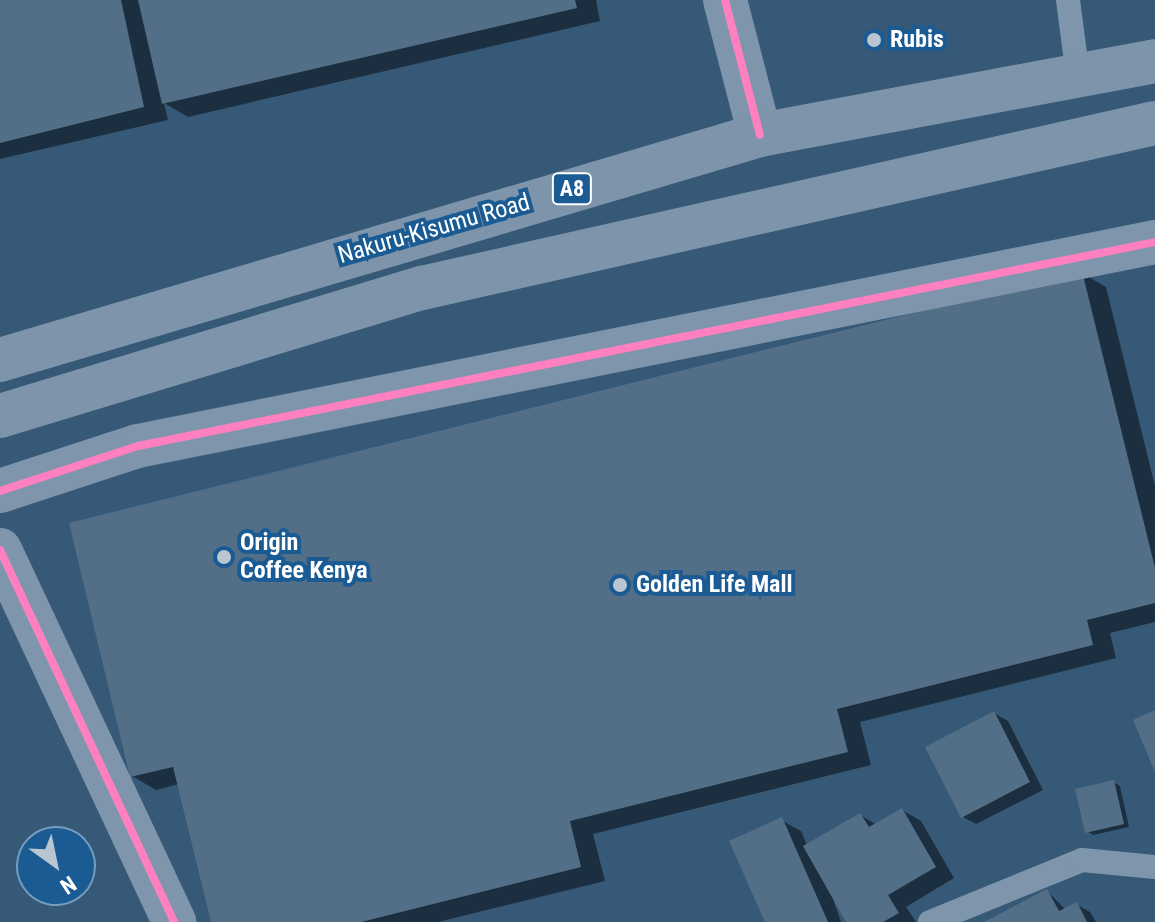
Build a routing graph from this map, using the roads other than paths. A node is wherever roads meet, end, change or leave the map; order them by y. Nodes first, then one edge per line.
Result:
1 (725, 0) edge
2 (1068, 0) edge
3 (1155, 61) edge
4 (1078, 77) junction
5 (1155, 123) edge
6 (760, 135) junction
7 (1155, 242) edge
8 (0, 360) edge
9 (0, 416) edge
10 (0, 491) edge
11 (0, 550) edge
12 (1155, 867) edge
13 (174, 922) edge
14 (930, 922) edge

1 - 6 street
2 - 4 lane
3 - 4 highway, Nakuru-Kisumu Road / A8
4 - 6 highway, Nakuru-Kisumu Road / A8
5 - 9 highway
6 - 8 highway, Nakuru-Kisumu Road / A8
7 - 10 street
11 - 13 street
12 - 14 lane

